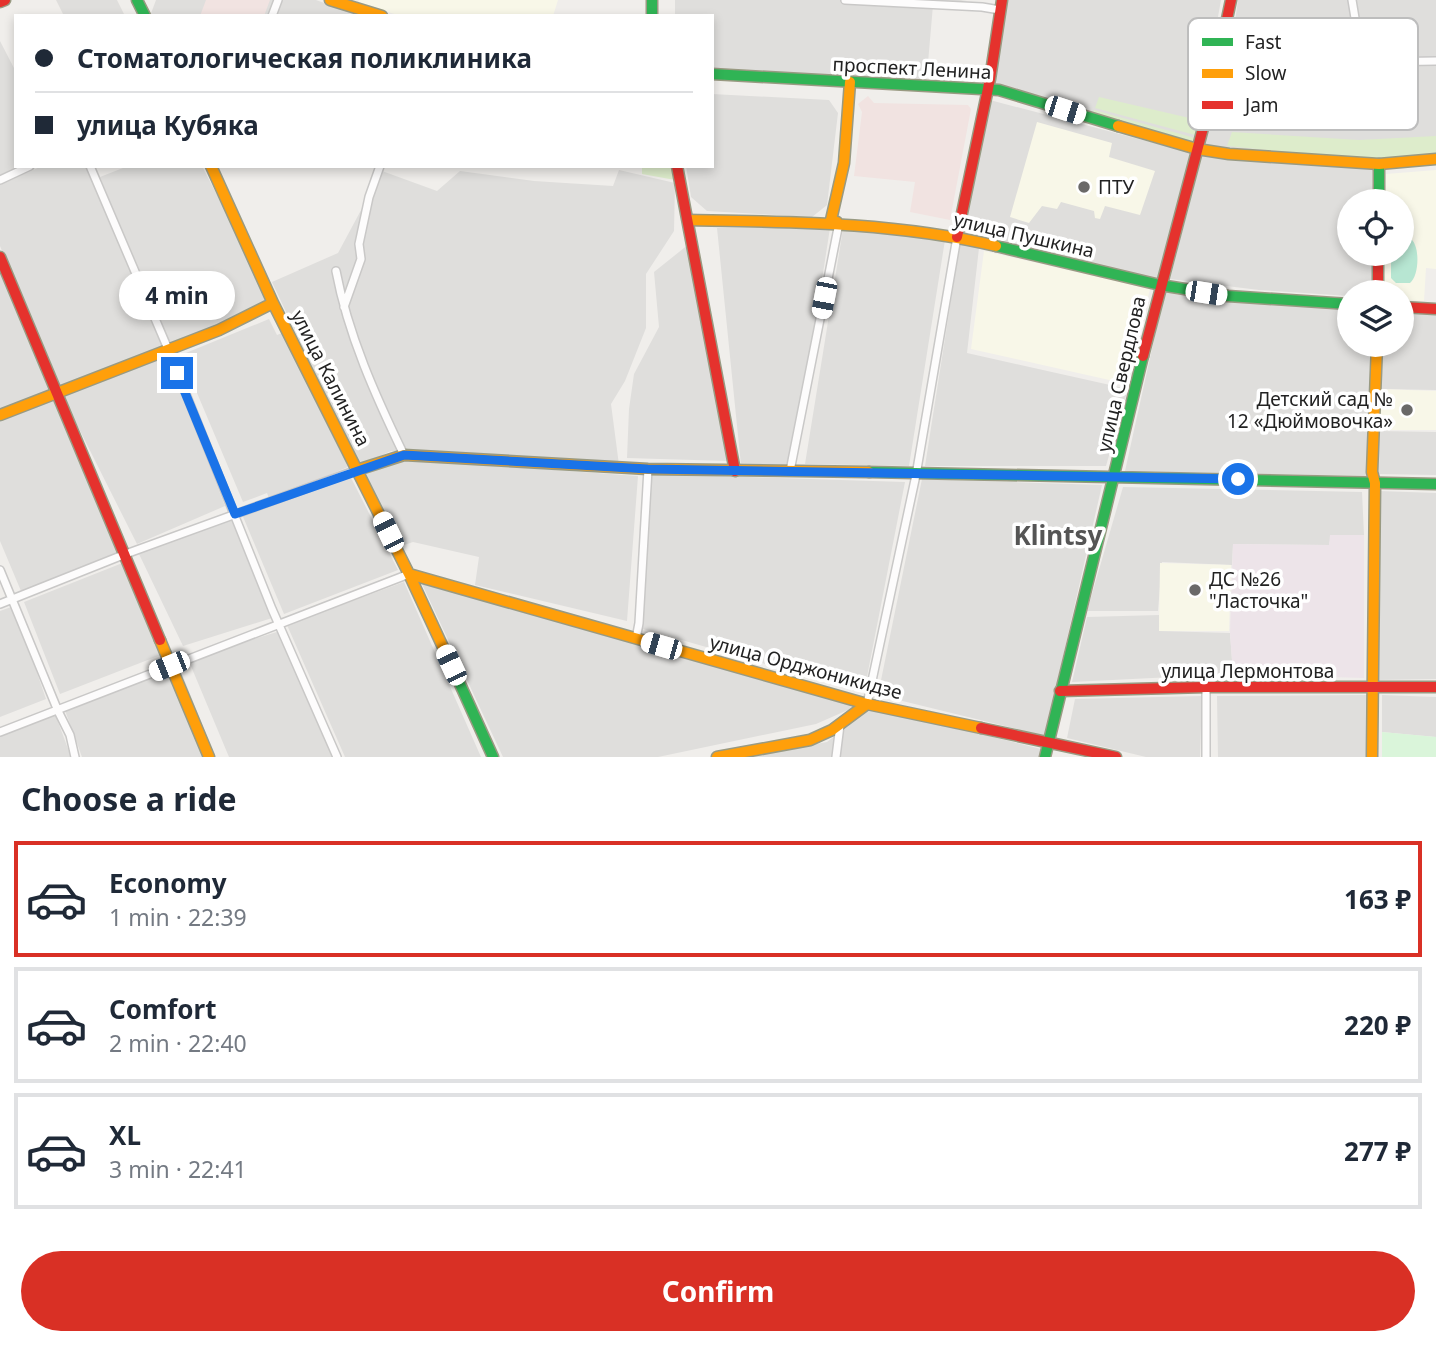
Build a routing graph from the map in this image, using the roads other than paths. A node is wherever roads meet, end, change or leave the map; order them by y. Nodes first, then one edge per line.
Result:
1 (5, 0) edge
2 (330, 0) edge
3 (845, 0) edge
4 (1231, 0) edge
5 (1352, 0) edge
6 (0, 2) edge
7 (1001, 5) edge
8 (376, 14) edge
9 (1228, 18) edge
10 (1355, 18) edge
11 (1418, 61) edge
12 (1436, 61) edge
13 (714, 74) edge
14 (850, 82) junction
15 (989, 89) junction
16 (1202, 130) edge
17 (1197, 149) junction
18 (1436, 159) edge
19 (1380, 164) junction
20 (26, 168) edge
21 (91, 168) edge
22 (212, 168) edge
23 (379, 168) edge
24 (677, 168) edge
25 (0, 180) edge
26 (1379, 189) edge
27 (688, 220) junction
28 (839, 223) junction
29 (957, 237) junction
30 (0, 257) edge
31 (336, 271) dead end
32 (1160, 285) junction
33 (273, 303) junction
34 (1337, 303) edge
35 (1414, 308) edge
36 (343, 309) junction
37 (1436, 309) edge
38 (168, 349) junction
39 (1377, 357) edge
40 (56, 393) junction
41 (0, 415) edge
42 (404, 455) junction
43 (648, 469) junction
44 (357, 470) junction
45 (735, 471) junction
46 (790, 471) junction
47 (916, 475) junction
48 (1115, 476) junction
49 (1375, 482) junction
50 (1436, 484) edge
51 (235, 514) junction
52 (123, 555) junction
53 (0, 570) edge
54 (409, 574) junction
55 (13, 599) junction
56 (0, 604) edge
57 (279, 624) junction
58 (636, 639) junction
59 (169, 666) junction
60 (1206, 687) junction
61 (1436, 687) edge
62 (1373, 688) junction
63 (1060, 691) junction
64 (867, 704) junction
65 (58, 711) junction
66 (840, 725) junction
67 (0, 732) edge
68 (1049, 743) junction
69 (75, 757) edge
70 (209, 757) edge
71 (337, 757) edge
72 (493, 757) edge
73 (717, 757) edge
74 (836, 757) edge
75 (1045, 757) edge
76 (1116, 757) edge
77 (1206, 757) edge
78 (1372, 757) edge

1 - 6 street
2 - 8 street
3 - 7 street
4 - 9 street, улица Свердлова
5 - 10 street
7 - 15 street
11 - 12 street
13 - 14 street, проспект Ленина
14 - 15 street, проспект Ленина
14 - 28 street
15 - 17 street, проспект Ленина
15 - 29 street
16 - 17 street, улица Свердлова
17 - 19 street, проспект Ленина
17 - 32 street, улица Свердлова
18 - 19 street, проспект Ленина
19 - 26 street
20 - 25 street
21 - 38 street
22 - 33 street, улица Калинина
23 - 36 street
24 - 27 street
27 - 28 street, улица Пушкина
27 - 45 street
28 - 29 street, улица Пушкина
28 - 46 street
29 - 32 street, улица Пушкина
29 - 47 street
30 - 40 street
31 - 36 street
32 - 34 street, улица Пушкина
32 - 48 street, улица Свердлова
33 - 38 street
33 - 44 street, улица Калинина
35 - 37 street
36 - 42 street
38 - 40 street
38 - 51 street
39 - 49 street
40 - 41 street
40 - 52 street
42 - 43 street
42 - 44 street
43 - 45 street
43 - 58 street
44 - 51 street
44 - 54 street, улица Калинина
45 - 46 street
46 - 47 street
47 - 48 street
47 - 64 street
48 - 49 street
48 - 63 street, улица Свердлова
49 - 50 street
49 - 62 street
51 - 52 street
51 - 57 street
52 - 55 street
52 - 59 street
53 - 55 street
54 - 57 street
54 - 58 street, улица Орджоникидзе
54 - 72 street, улица Калинина
55 - 56 street
55 - 65 street
57 - 59 street
57 - 71 street
58 - 64 street, улица Орджоникидзе
59 - 65 street
59 - 70 street
60 - 62 street, улица Лермонтова
60 - 63 street, улица Лермонтова
60 - 77 street
61 - 62 street, улица Лермонтова
62 - 78 street
63 - 68 street, улица Свердлова
64 - 66 street
64 - 68 street, улица Орджоникидзе
65 - 67 street
65 - 69 street
66 - 73 street
66 - 74 street
68 - 75 street, улица Свердлова
68 - 76 street, улица Орджоникидзе

